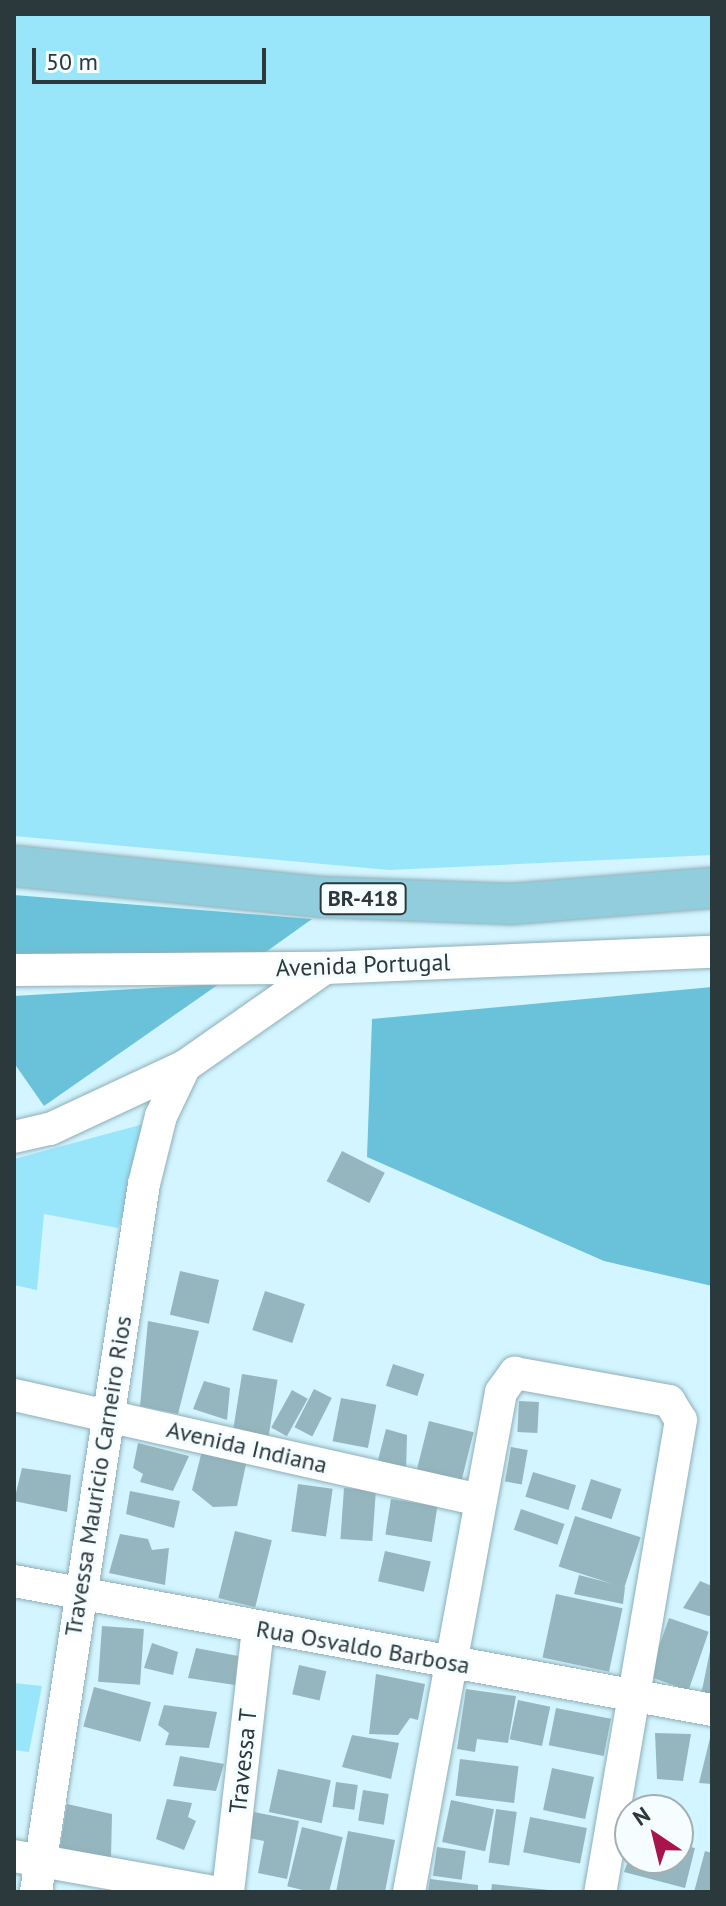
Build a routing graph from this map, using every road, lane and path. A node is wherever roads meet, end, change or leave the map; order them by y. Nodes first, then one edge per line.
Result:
1 (14, 866) edge
2 (712, 888) edge
3 (712, 952) edge
4 (325, 968) junction
5 (14, 970) edge
6 (185, 1066) junction
7 (14, 1137) edge
8 (14, 1395) edge
9 (110, 1415) junction
10 (480, 1500) junction
11 (14, 1581) edge
12 (78, 1593) junction
13 (258, 1629) junction
14 (450, 1662) junction
15 (635, 1696) junction
16 (712, 1710) edge
17 (28, 1858) edge
18 (36, 1892) edge
19 (215, 1892) edge
20 (228, 1892) edge
21 (409, 1892) edge
22 (600, 1892) edge

1 - 2 main road, BR-418
3 - 4 street, Avenida Portugal
4 - 5 street, Avenida Portugal
4 - 6 street
6 - 7 street
6 - 9 street, Travessa Mauricio Carneiro Rios
8 - 9 street, Avenida Indiana
9 - 10 street, Avenida Indiana
9 - 12 street, Travessa Mauricio Carneiro Rios
10 - 14 street
10 - 15 street
11 - 12 street, Rua Osvaldo Barbosa
12 - 13 street, Rua Osvaldo Barbosa
12 - 17 street, Travessa Mauricio Carneiro Rios
13 - 14 street, Rua Osvaldo Barbosa
13 - 20 street, Travessa T
14 - 15 street, Rua Osvaldo Barbosa
14 - 21 street
15 - 16 street, Rua Osvaldo Barbosa
15 - 22 street
17 - 18 street, Travessa Mauricio Carneiro Rios
17 - 19 street

